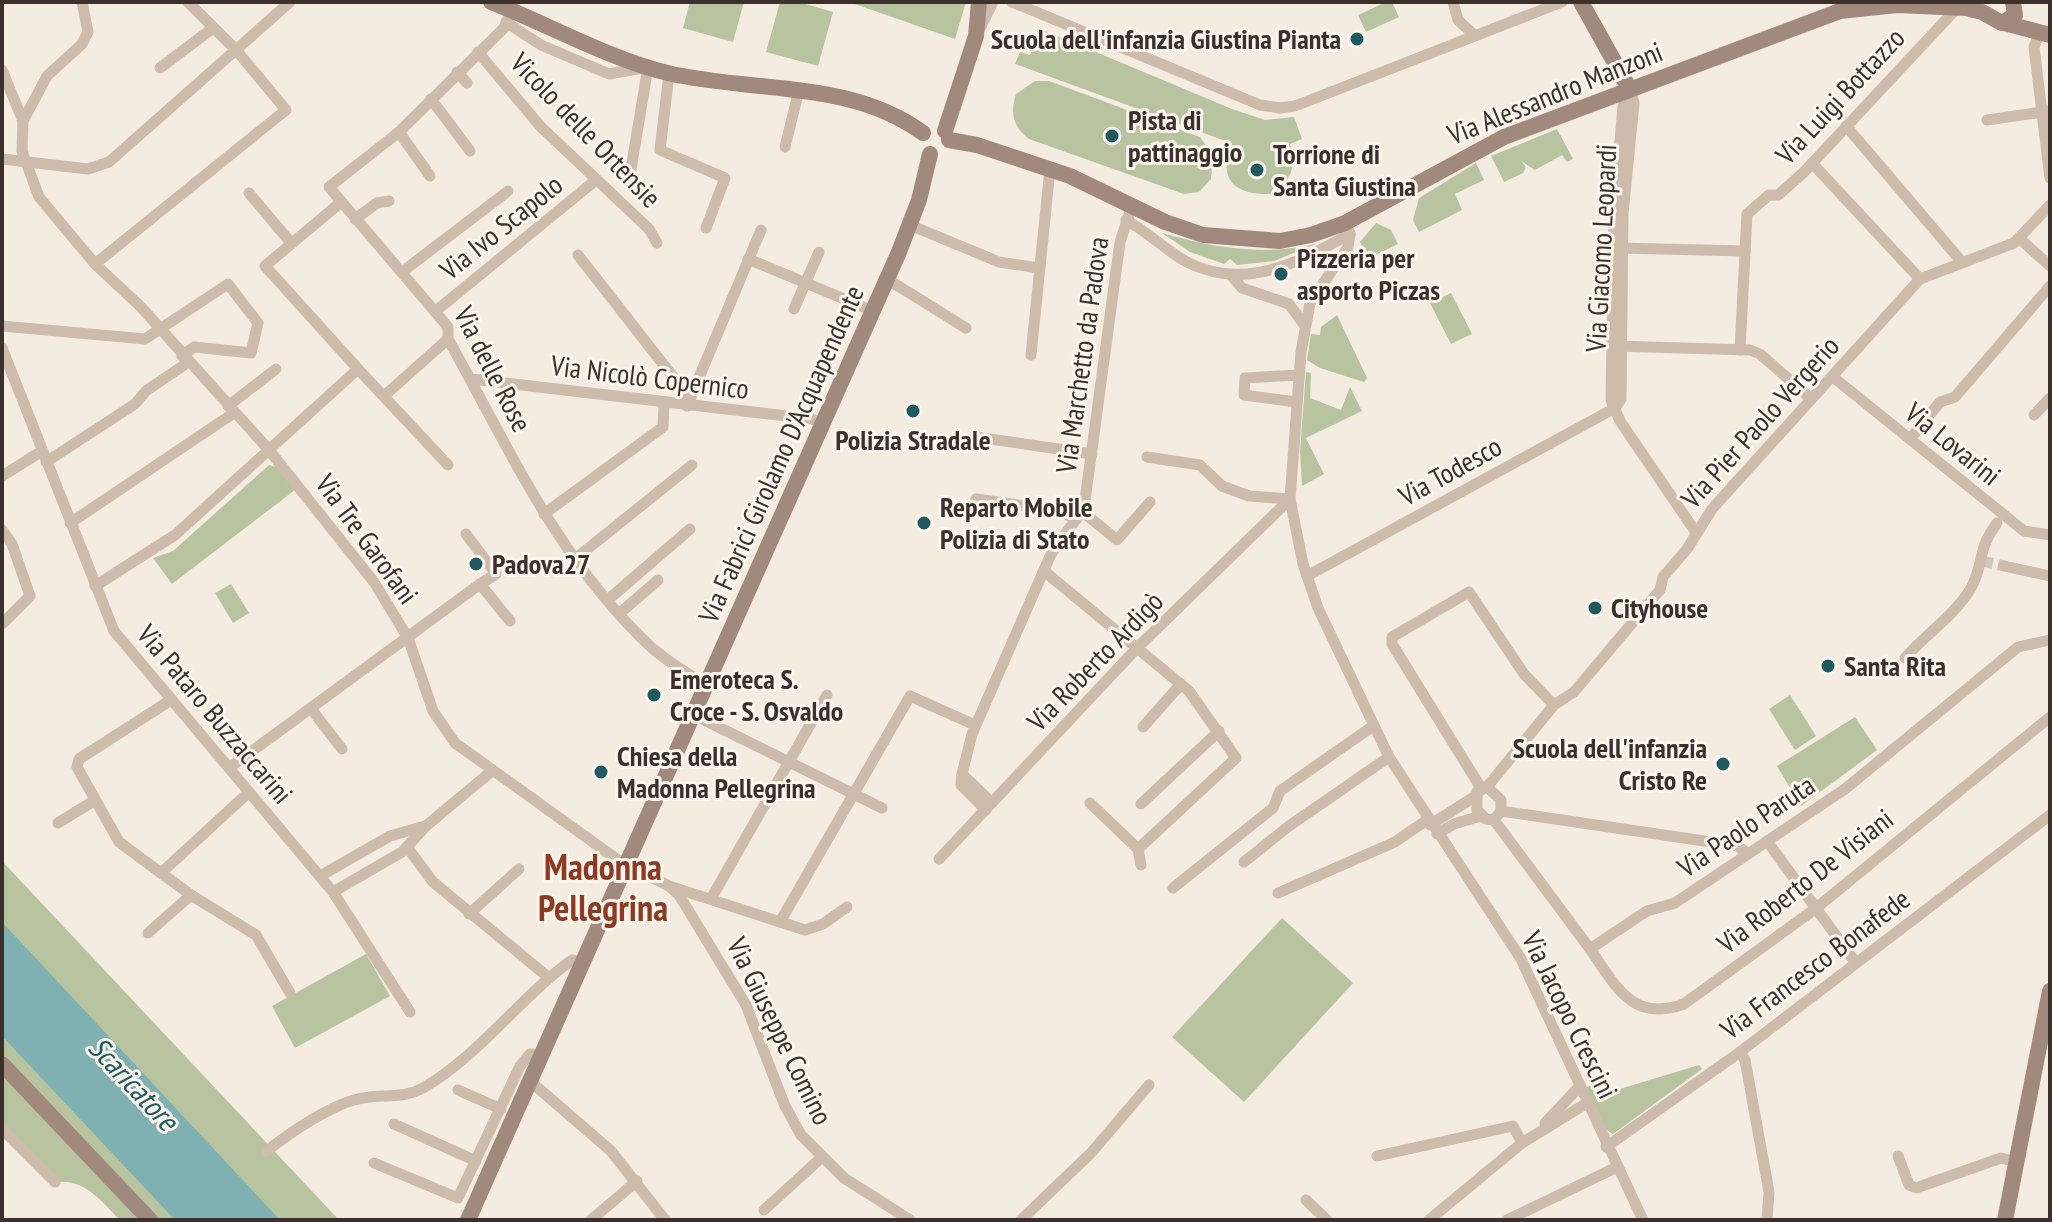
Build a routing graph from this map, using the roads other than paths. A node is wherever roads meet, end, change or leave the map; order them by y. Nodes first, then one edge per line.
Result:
1 (82, 2) edge
2 (188, 2) edge
3 (290, 2) edge
4 (491, 2) edge
5 (979, 2) edge
6 (993, 2) edge
7 (1012, 2) edge
8 (1453, 2) edge
9 (1562, 2) edge
10 (1581, 2) edge
11 (2015, 5) edge
12 (1958, 7) junction
13 (1993, 11) edge
14 (507, 20) junction
15 (213, 28) junction
16 (2041, 32) edge
17 (1474, 35) junction
18 (976, 36) junction
19 (237, 51) junction
20 (478, 52) junction
21 (648, 67) junction
22 (160, 68) dead end
23 (2, 70) edge
24 (457, 72) junction
25 (669, 74) junction
26 (467, 83) dead end
27 (1629, 88) junction
28 (799, 90) junction
29 (431, 99) junction
30 (2046, 111) edge
31 (1987, 120) dead end
32 (23, 121) junction
33 (1846, 126) junction
34 (399, 132) junction
35 (923, 133) junction
36 (947, 135) junction
37 (785, 147) dead end
38 (470, 151) dead end
39 (930, 154) junction
40 (2, 159) edge
41 (24, 161) junction
42 (1812, 163) junction
43 (1050, 169) junction
44 (630, 175) dead end
45 (430, 176) dead end
46 (2050, 178) edge
47 (596, 180) junction
48 (508, 191) dead end
49 (249, 193) dead end
50 (389, 201) dead end
51 (340, 203) junction
52 (2050, 205) edge
53 (1129, 213) junction
54 (355, 219) junction
55 (910, 225) junction
56 (706, 228) dead end
57 (1347, 229) junction
58 (761, 230) dead end
59 (2020, 239) junction
60 (291, 243) junction
61 (657, 243) dead end
62 (1618, 248) junction
63 (1745, 251) junction
64 (819, 252) dead end
65 (578, 255) dead end
66 (748, 259) junction
67 (1961, 261) junction
68 (95, 264) junction
69 (2050, 266) edge
70 (1039, 268) junction
71 (402, 272) junction
72 (1231, 275) junction
73 (887, 279) junction
74 (1920, 279) junction
75 (806, 284) junction
76 (2050, 286) edge
77 (794, 309) dead end
78 (437, 310) junction
79 (873, 311) junction
80 (2, 326) edge
81 (1305, 326) junction
82 (966, 328) dead end
83 (162, 331) junction
84 (448, 339) junction
85 (1616, 346) junction
86 (2, 348) edge
87 (1740, 350) junction
88 (1031, 355) dead end
89 (184, 359) junction
90 (276, 369) dead end
91 (358, 369) junction
92 (1299, 375) junction
93 (1833, 377) junction
94 (471, 379) junction
95 (384, 396) junction
96 (1809, 397) junction
97 (2050, 398) edge
98 (1296, 402) junction
99 (664, 404) junction
100 (687, 406) junction
101 (1615, 408) junction
102 (231, 409) junction
103 (2034, 415) dead end
104 (823, 424) junction
105 (977, 437) dead end
106 (1910, 439) junction
107 (269, 450) junction
108 (1092, 454) junction
109 (44, 456) junction
110 (1147, 457) dead end
111 (448, 465) dead end
112 (692, 465) dead end
113 (2, 476) edge
114 (976, 499) dead end
115 (1290, 499) junction
116 (1150, 502) dead end
117 (544, 514) junction
118 (1080, 515) junction
119 (2000, 520) junction
120 (70, 523) junction
121 (690, 529) dead end
122 (2, 530) edge
123 (1695, 531) junction
124 (466, 534) dead end
125 (2050, 535) edge
126 (575, 559) junction
127 (2004, 566) tunnel mouth
128 (1044, 571) junction
129 (1307, 576) junction
130 (2050, 576) edge
131 (658, 580) dead end
132 (480, 584) junction
133 (95, 586) junction
134 (609, 599) junction
135 (620, 613) junction
136 (510, 621) dead end
137 (2, 624) edge
138 (408, 638) junction
139 (2050, 640) edge
140 (1138, 647) junction
141 (1905, 658) dead end
142 (1181, 684) junction
143 (707, 686) junction
144 (827, 695) dead end
145 (171, 700) junction
146 (1554, 705) junction
147 (312, 710) junction
148 (694, 715) junction
149 (2050, 717) edge
150 (975, 725) junction
151 (1373, 726) junction
152 (1143, 727) dead end
153 (1219, 731) junction
154 (342, 749) dead end
155 (1389, 757) junction
156 (787, 760) junction
157 (229, 768) junction
158 (493, 770) junction
159 (1481, 791) junction
160 (248, 793) junction
161 (855, 794) junction
162 (95, 800) junction
163 (1090, 803) dead end
164 (1141, 804) dead end
165 (989, 807) junction
166 (882, 808) dead end
167 (1498, 815) junction
168 (2050, 815) edge
169 (1481, 816) junction
170 (58, 823) dead end
171 (426, 826) junction
172 (1431, 827) junction
173 (1767, 841) junction
174 (407, 847) junction
175 (1138, 849) junction
176 (1748, 854) junction
177 (939, 859) dead end
178 (1244, 862) dead end
179 (626, 865) junction
180 (1141, 865) dead end
181 (519, 869) dead end
182 (161, 873) junction
183 (320, 876) junction
184 (669, 886) junction
185 (1173, 888) dead end
186 (333, 892) junction
187 (1278, 893) dead end
188 (191, 895) junction
189 (712, 897) junction
190 (847, 907) dead end
191 (1815, 909) junction
192 (469, 914) junction
193 (780, 922) junction
194 (148, 933) dead end
195 (1590, 949) junction
196 (583, 962) junction
197 (1856, 963) junction
198 (548, 977) junction
199 (2050, 991) edge
200 (290, 993) dead end
201 (410, 1012) dead end
202 (1740, 1052) junction
203 (542, 1055) junction
204 (2, 1064) edge
205 (530, 1081) junction
206 (1149, 1085) dead end
207 (1580, 1086) junction
208 (458, 1090) dead end
209 (1587, 1103) junction
210 (501, 1109) junction
211 (394, 1124) dead end
212 (3, 1130) edge
213 (1539, 1130) junction
214 (1522, 1143) junction
215 (1606, 1147) junction
216 (267, 1151) dead end
217 (1377, 1156) dead end
218 (1898, 1156) dead end
219 (821, 1158) junction
220 (476, 1161) junction
221 (2017, 1162) junction
222 (374, 1163) dead end
223 (1615, 1168) junction
224 (637, 1181) junction
225 (55, 1182) dead end
226 (1306, 1200) dead end
227 (764, 1210) dead end
228 (150, 1220) edge
229 (468, 1220) edge
230 (591, 1220) edge
231 (665, 1220) edge
232 (910, 1220) edge
233 (1021, 1220) edge
234 (1327, 1220) edge
235 (1430, 1220) edge
236 (1507, 1220) edge
237 (1643, 1220) edge
238 (1767, 1220) edge
239 (2005, 1220) edge

1 - 32 street, Via Tre Garofani
2 - 15 street
3 - 19 street
4 - 14 main road
5 - 18 main road
6 - 18 street
7 - 17 street
8 - 17 street
9 - 17 street
10 - 27 main road, Via Giacomo Leopardi
11 - 13 main road
11 - 16 main road
12 - 13 main road, Via Alessandro Manzoni
12 - 27 main road, Via Alessandro Manzoni
12 - 33 street, Via Luigi Bottazzo
13 - 16 main road, Via Alessandro Manzoni
14 - 20 street
14 - 21 main road
15 - 19 street
15 - 22 street
16 - 30 street
18 - 36 main road
19 - 41 street
19 - 68 street
20 - 24 street
20 - 47 street, Vicolo delle Ortensie
21 - 25 main road
21 - 44 street
23 - 32 street
24 - 26 street
24 - 29 street
25 - 28 main road
25 - 56 street
27 - 57 main road, Via Alessandro Manzoni
27 - 62 street, Via Giacomo Leopardi
28 - 35 main road
28 - 37 street
29 - 34 street
29 - 38 street
30 - 31 street
30 - 46 street
32 - 41 street, Via Tre Garofani
33 - 42 street, Via Luigi Bottazzo
33 - 67 street
34 - 45 street
34 - 51 street
35 - 36 main road
35 - 39 main road
36 - 39 main road
36 - 43 main road, Via Alessandro Manzoni
39 - 55 main road, Via Fabrici Girolamo D'Acquapendente
40 - 41 street
41 - 68 street, Via Tre Garofani
42 - 63 street, Via Luigi Bottazzo
42 - 74 street
43 - 53 main road, Via Alessandro Manzoni
43 - 70 street
47 - 61 street, Vicolo delle Ortensie
47 - 78 street, Via Ivo Scapolo
48 - 71 street
49 - 60 street
50 - 54 street
51 - 54 street, Via delle Rose
51 - 60 street
52 - 59 street
53 - 57 main road, Via Alessandro Manzoni
53 - 72 street, Via Alessandro Manzoni
53 - 108 street, Via Marchetto da Padova
54 - 71 street, Via delle Rose
55 - 70 street
55 - 73 main road, Via Fabrici Girolamo D'Acquapendente
57 - 72 street, Via Alessandro Manzoni
57 - 81 street, Via Jacopo Crescini
58 - 66 street
59 - 67 street, Via Pier Paolo Vergerio
59 - 69 street
60 - 91 street
62 - 63 street
62 - 85 street, Via Giacomo Leopardi
63 - 87 street, Via Luigi Bottazzo
64 - 75 street
65 - 100 street
66 - 75 street
66 - 100 street
67 - 74 street, Via Pier Paolo Vergerio
68 - 83 street, Via Tre Garofani
70 - 88 street
71 - 78 street, Via delle Rose
72 - 81 street
73 - 79 main road, Via Fabrici Girolamo D'Acquapendente
73 - 82 street, Via Fabrici Girolamo D'Acquapendente
74 - 93 street, Via Pier Paolo Vergerio
75 - 77 street
75 - 79 street
76 - 106 street
78 - 84 street, Via delle Rose
79 - 104 main road, Via Fabrici Girolamo D'Acquapendente
80 - 83 street
81 - 92 street, Via Jacopo Crescini
83 - 89 street, Via Tre Garofani
83 - 89 street
84 - 94 street, Via delle Rose
84 - 95 street
85 - 87 street
85 - 101 street, Via Giacomo Leopardi
86 - 109 street, Via Pataro Buzzaccarini
87 - 96 street
89 - 102 street, Via Tre Garofani
89 - 109 street
90 - 102 street
91 - 95 street
91 - 107 street
92 - 98 street, Via Jacopo Crescini
92 - 98 street
93 - 96 street, Via Pier Paolo Vergerio
93 - 106 street, Via Lovarini
94 - 99 street, Via Nicolò Copernico
94 - 117 street, Via delle Rose
95 - 111 street
96 - 123 street, Via Pier Paolo Vergerio
97 - 103 street
98 - 115 street, Via Jacopo Crescini
99 - 100 street, Via Nicolò Copernico
99 - 117 street
100 - 104 street, Via Nicolò Copernico
101 - 123 street
101 - 129 street, Via Todesco
102 - 107 street, Via Tre Garofani
102 - 120 street
104 - 143 main road, Via Fabrici Girolamo D'Acquapendente
105 - 108 street
106 - 119 street, Via Lovarini
107 - 133 street
107 - 138 street, Via Tre Garofani
108 - 118 street, Via Marchetto da Padova
109 - 113 street
109 - 120 street, Via Pataro Buzzaccarini
110 - 115 street
112 - 126 street
114 - 118 street, Via Marchetto da Padova
115 - 129 street, Via Jacopo Crescini
115 - 140 street, Via Roberto Ardigò
116 - 118 street, Via Marchetto da Padova
117 - 126 street, Via delle Rose
118 - 128 street, Via Marchetto da Padova
119 - 125 street, Via Lovarini
119 - 141 street
120 - 133 street, Via Pataro Buzzaccarini
121 - 134 street
122 - 137 street
123 - 146 street, Via Pier Paolo Vergerio
124 - 132 street
126 - 134 street, Via delle Rose
127 - 130 street
128 - 140 street
128 - 150 street, Via Marchetto da Padova
129 - 151 street, Via Jacopo Crescini
131 - 135 street
132 - 136 street
132 - 138 street
133 - 145 street, Via Pataro Buzzaccarini
134 - 135 street, Via delle Rose
135 - 143 street, Via delle Rose
138 - 147 street
138 - 158 street, Via Tre Garofani
139 - 173 street, Via Paolo Paruta
140 - 142 street
140 - 165 street, Via Roberto Ardigò
142 - 152 street
142 - 153 street
143 - 148 main road, Via Fabrici Girolamo D'Acquapendente
144 - 156 street
145 - 157 street, Via Pataro Buzzaccarini
145 - 162 street
146 - 159 street, Via Pier Paolo Vergerio
146 - 159 street
147 - 154 street
147 - 157 street
148 - 156 street
148 - 179 main road, Via Fabrici Girolamo D'Acquapendente
149 - 191 street, Via Roberto De Visiani
150 - 161 street
150 - 165 street, Via Marchetto da Padova
151 - 155 street, Via Jacopo Crescini
151 - 185 street
153 - 164 street
153 - 175 street
155 - 172 street, Via Jacopo Crescini
155 - 178 street
156 - 161 street
156 - 189 street
157 - 160 street, Via Pataro Buzzaccarini
158 - 171 street
158 - 179 street, Via Tre Garofani
159 - 167 street
159 - 169 street
159 - 172 street, Via Pier Paolo Vergerio
160 - 182 street
160 - 183 street, Via Pataro Buzzaccarini
161 - 166 street
161 - 193 street
162 - 170 street
162 - 182 street
163 - 175 street
165 - 177 street, Via Roberto Ardigò
167 - 169 street
167 - 176 street
167 - 195 street
168 - 197 street, Via Francesco Bonafede
169 - 172 street
171 - 174 street
171 - 183 street
172 - 187 street
172 - 207 street, Via Jacopo Crescini
173 - 176 street, Via Paolo Paruta
173 - 191 street
174 - 186 street
174 - 192 street
175 - 180 street
176 - 195 street, Via Paolo Paruta
179 - 184 street, Via Giuseppe Comino
179 - 196 main road, Via Fabrici Girolamo D'Acquapendente
181 - 192 street
182 - 188 street
183 - 186 street, Via Pataro Buzzaccarini
184 - 189 street
184 - 219 street, Via Giuseppe Comino
186 - 201 street, Via Pataro Buzzaccarini
188 - 194 street
188 - 200 street
189 - 193 street
190 - 193 street
191 - 195 street, Via Roberto De Visiani
191 - 197 street
192 - 198 street
196 - 198 street
196 - 203 main road, Via Fabrici Girolamo D'Acquapendente
197 - 202 street, Via Francesco Bonafede
198 - 216 street
199 - 221 main road
202 - 215 street, Via Francesco Bonafede
202 - 238 street
203 - 205 main road, Via Fabrici Girolamo D'Acquapendente
203 - 210 street
204 - 228 main road
205 - 224 street
205 - 229 main road, Via Fabrici Girolamo D'Acquapendente
206 - 233 street
207 - 209 street, Via Jacopo Crescini
207 - 213 street
208 - 210 street
209 - 213 street
209 - 215 street, Via Jacopo Crescini
210 - 220 street
211 - 220 street
212 - 225 street
213 - 214 street
214 - 217 street
214 - 235 street
215 - 223 street, Via Jacopo Crescini
218 - 221 street
219 - 227 street, Via Giuseppe Comino
219 - 232 street, Via Giuseppe Comino
220 - 222 street
221 - 239 main road
223 - 236 street
223 - 237 street, Via Jacopo Crescini
224 - 230 street
224 - 231 street
226 - 234 street

